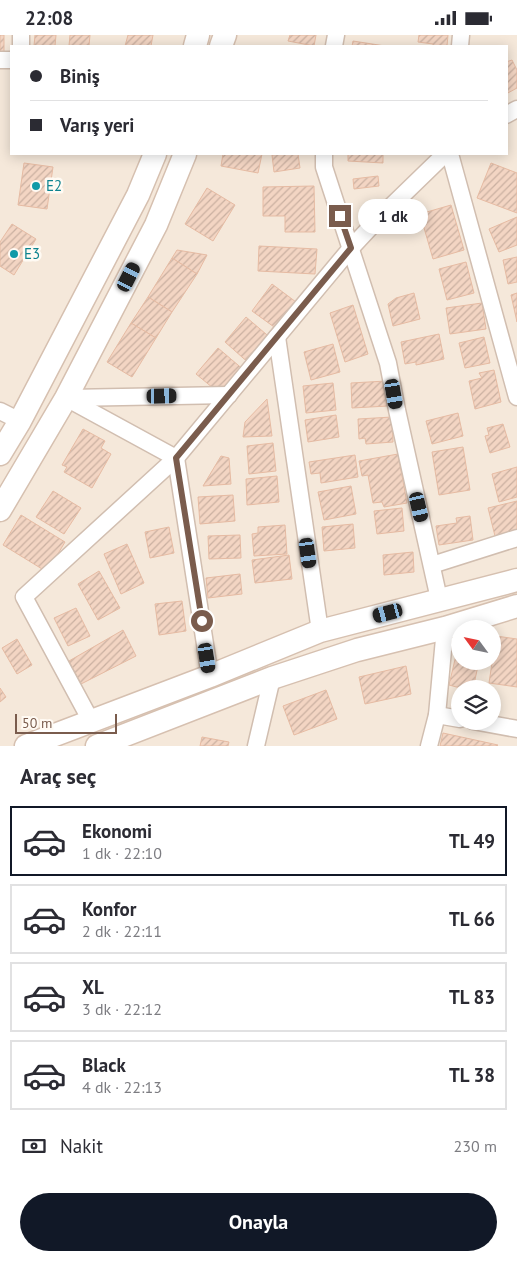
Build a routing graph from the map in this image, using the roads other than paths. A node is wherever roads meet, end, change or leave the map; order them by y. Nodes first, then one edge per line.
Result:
1 (155, 155) edge
2 (185, 155) edge
3 (324, 155) edge
4 (444, 155) edge
5 (450, 155) edge
6 (351, 248) junction
7 (277, 337) junction
8 (229, 395) junction
9 (517, 397) edge
10 (66, 398) junction
11 (0, 411) edge
12 (20, 421) junction
13 (0, 454) edge
14 (176, 458) junction
15 (0, 510) edge
16 (517, 538) edge
17 (432, 565) junction
18 (517, 580) edge
19 (440, 599) junction
20 (517, 606) edge
21 (445, 628) junction
22 (320, 631) junction
23 (210, 676) junction
24 (272, 679) junction
25 (437, 715) junction
26 (451, 717) edge
27 (91, 721) junction
28 (501, 726) edge
29 (517, 729) edge
30 (26, 746) edge
31 (97, 746) edge
32 (256, 746) edge
33 (429, 746) edge

1 - 12 main road
2 - 10 main road
3 - 6 street
4 - 6 street
5 - 9 street
6 - 7 street
6 - 17 street
7 - 8 street
7 - 22 street
8 - 10 street
8 - 14 street
10 - 14 street
10 - 15 main road
11 - 12 street
12 - 13 main road
14 - 23 street
14 - 27 street
16 - 17 street
17 - 19 street
18 - 19 main road
19 - 22 main road
20 - 21 main road
21 - 24 main road
21 - 25 street
22 - 23 main road
23 - 27 main road
24 - 31 main road
24 - 32 street
25 - 26 street
25 - 33 street
27 - 30 main road
28 - 29 street

